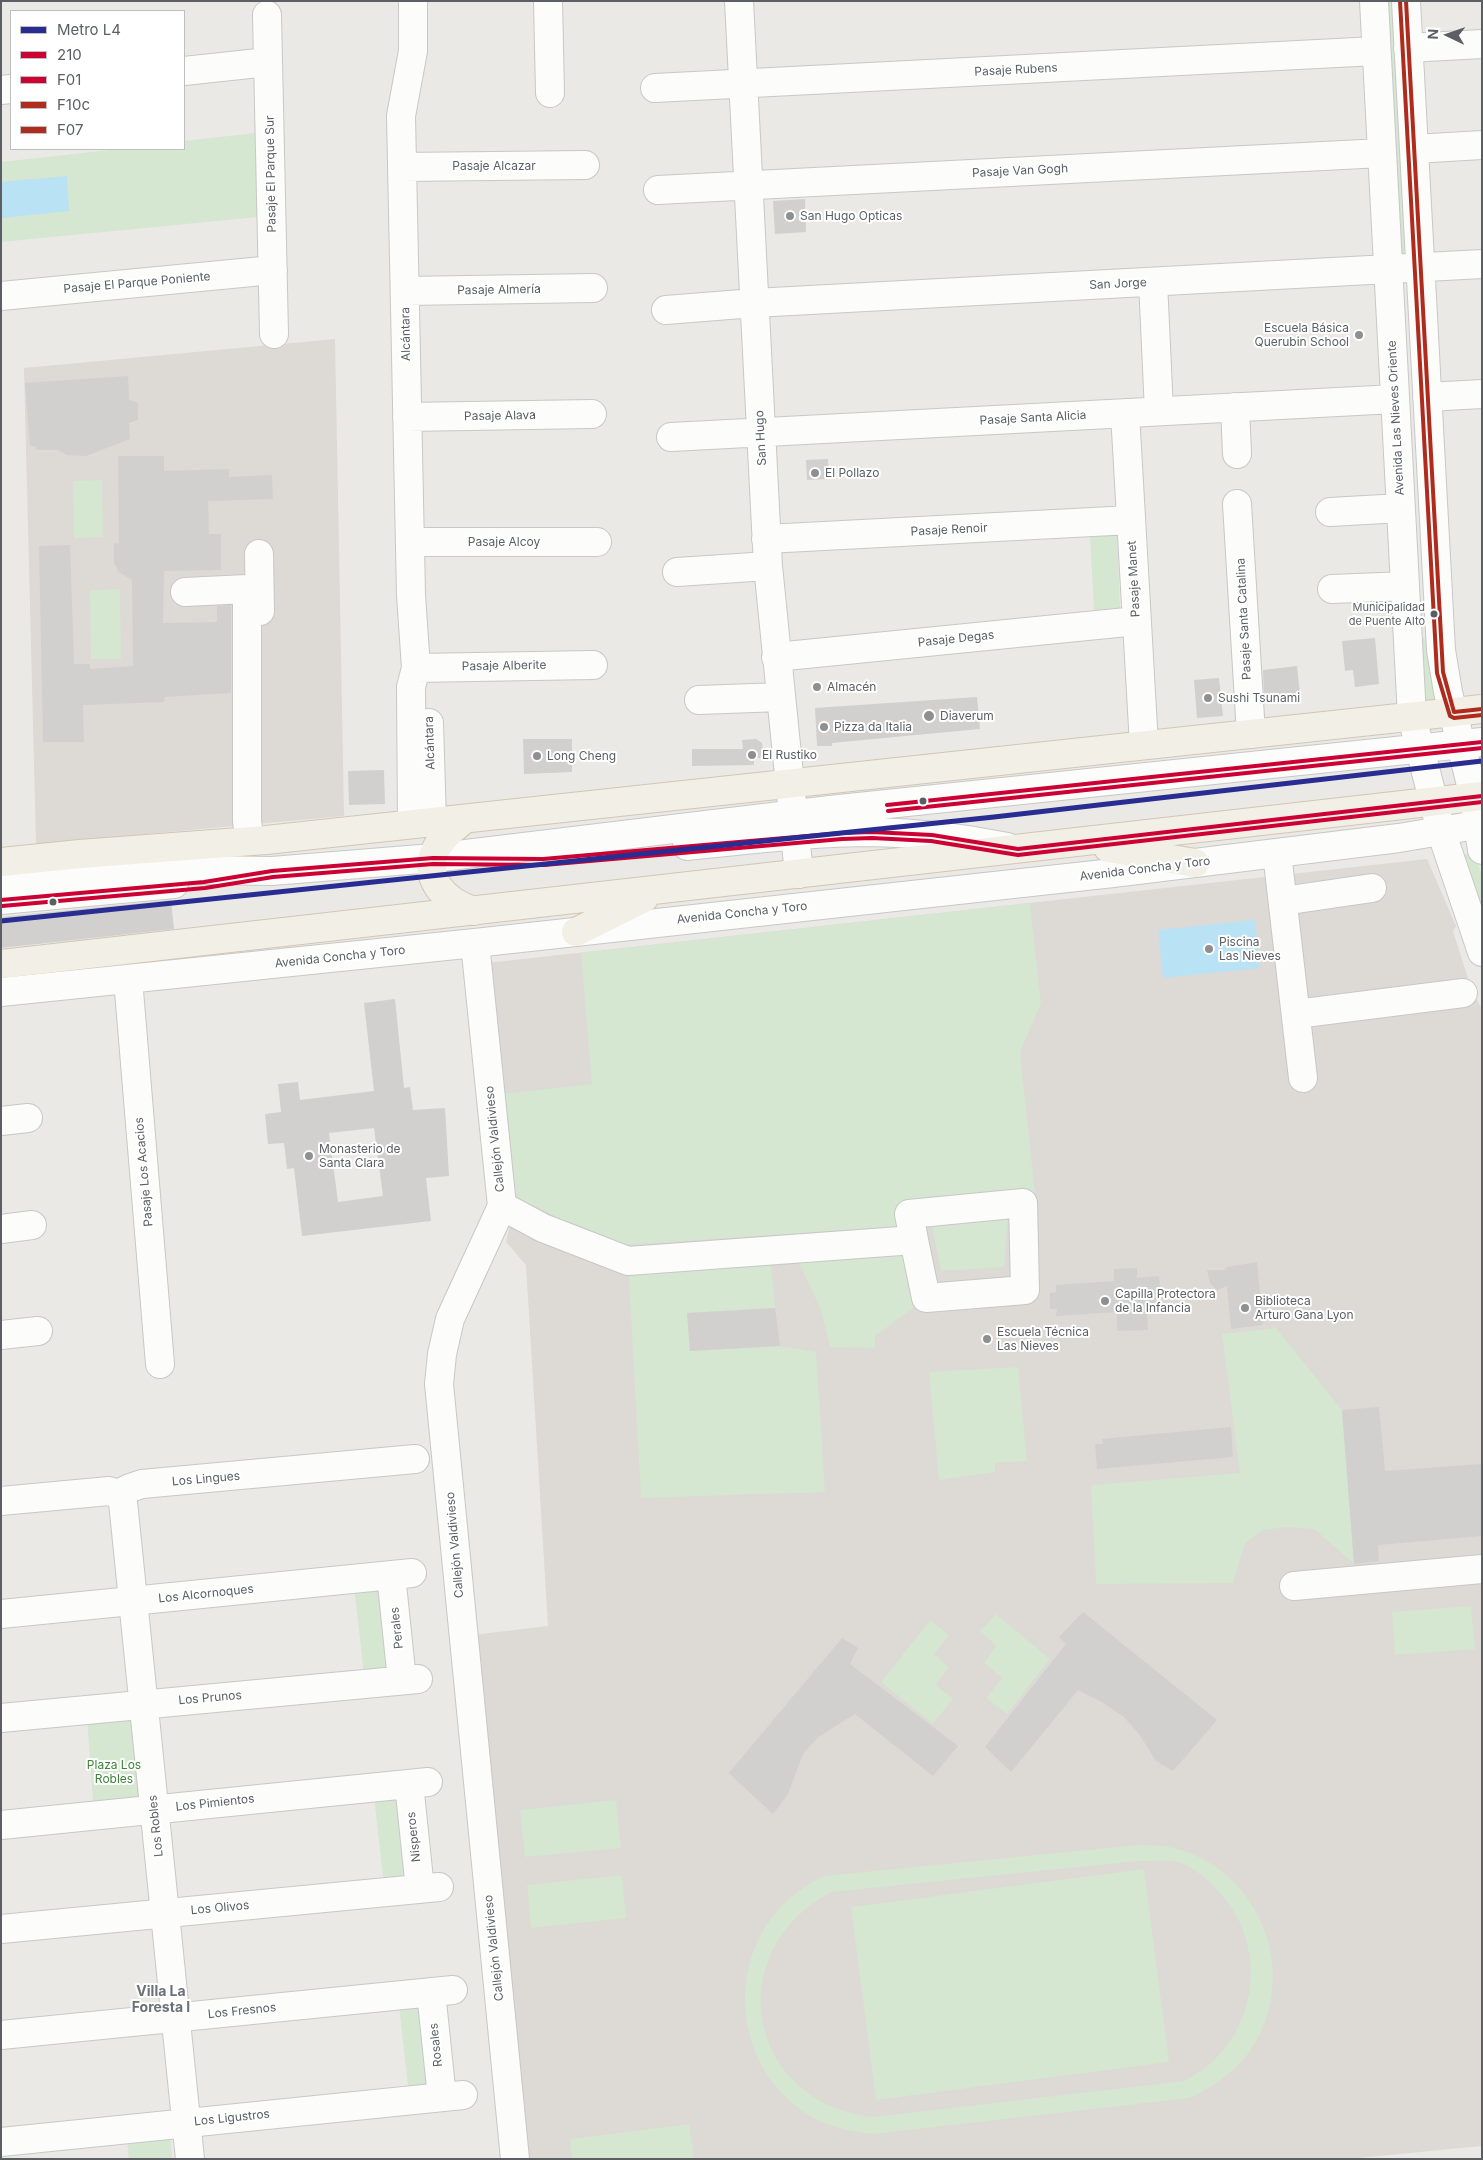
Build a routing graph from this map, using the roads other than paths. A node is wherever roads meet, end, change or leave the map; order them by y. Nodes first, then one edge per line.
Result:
1 (413, 1) edge
2 (548, 1) edge
3 (739, 1) edge
4 (1374, 1) edge
5 (1406, 1) edge
6 (267, 15) dead end
7 (1482, 44) edge
8 (1408, 48) junction
9 (1376, 51) junction
10 (268, 62) junction
11 (185, 71) edge
12 (743, 84) junction
13 (655, 88) dead end
14 (550, 93) dead end
15 (1482, 145) edge
16 (1414, 149) junction
17 (1382, 152) junction
18 (585, 165) dead end
19 (402, 167) junction
20 (748, 185) junction
21 (658, 190) dead end
22 (1482, 264) edge
23 (1420, 268) junction
24 (1388, 269) junction
25 (273, 270) junction
26 (1153, 282) junction
27 (593, 288) dead end
28 (405, 291) junction
29 (1, 296) edge
30 (754, 303) junction
31 (666, 310) dead end
32 (274, 334) dead end
33 (1482, 394) edge
34 (1427, 397) junction
35 (1395, 399) junction
36 (1235, 408) junction
37 (1159, 411) junction
38 (1125, 413) junction
39 (592, 414) dead end
40 (407, 417) junction
41 (761, 432) junction
42 (671, 437) dead end
43 (1237, 454) dead end
44 (1237, 504) dead end
45 (1401, 508) junction
46 (1330, 512) dead end
47 (1131, 520) junction
48 (766, 539) junction
49 (410, 542) junction
50 (598, 542) dead end
51 (259, 554) dead end
52 (768, 566) junction
53 (1436, 566) junction
54 (676, 572) dead end
55 (1405, 576) junction
56 (1332, 590) dead end
57 (185, 592) dead end
58 (1137, 621) junction
59 (776, 657) junction
60 (593, 665) dead end
61 (416, 668) junction
62 (781, 697) junction
63 (699, 700) dead end
64 (1482, 709) edge
65 (1454, 712) junction
66 (1412, 717) junction
67 (1251, 734) junction
68 (1174, 742) junction
69 (1472, 743) edge
70 (1144, 745) junction
71 (1421, 749) junction
72 (1300, 762) junction
73 (790, 783) junction
74 (1478, 797) edge
75 (1433, 802) junction
76 (465, 819) junction
77 (422, 823) junction
78 (795, 826) junction
79 (1440, 831) junction
80 (1481, 833) edge
81 (258, 841) junction
82 (1077, 842) junction
83 (1018, 848) junction
84 (1277, 853) junction
85 (433, 858) junction
86 (1, 862) edge
87 (1195, 863) junction
88 (272, 871) junction
89 (799, 874) junction
90 (1, 878) edge
91 (1372, 888) dead end
92 (661, 889) junction
93 (1, 900) edge
94 (1283, 901) junction
95 (474, 911) junction
96 (576, 932) junction
97 (475, 944) junction
98 (1482, 952) edge
99 (1, 964) edge
100 (128, 979) junction
101 (1, 992) edge
102 (1463, 993) dead end
103 (1296, 1014) junction
104 (1303, 1078) dead end
105 (28, 1118) dead end
106 (1, 1120) edge
107 (502, 1206) junction
108 (32, 1225) dead end
109 (1, 1228) edge
110 (914, 1240) junction
111 (38, 1331) dead end
112 (1, 1334) edge
113 (160, 1364) dead end
114 (414, 1459) dead end
115 (118, 1494) junction
116 (1, 1501) edge
117 (1482, 1569) edge
118 (401, 1574) joint
119 (1294, 1586) dead end
120 (134, 1601) junction
121 (1, 1614) edge
122 (410, 1679) joint
123 (144, 1705) junction
124 (1, 1718) edge
125 (418, 1783) joint
126 (154, 1810) junction
127 (1, 1825) edge
128 (430, 1888) joint
129 (165, 1913) junction
130 (1, 1929) edge
131 (442, 1991) joint
132 (176, 2018) junction
133 (1, 2035) edge
134 (453, 2096) joint
135 (186, 2123) junction
136 (1, 2142) edge
137 (190, 2159) edge
138 (515, 2159) edge

1 - 19 street, Alcántara
2 - 14 street
3 - 12 street, San Hugo
4 - 9 street, Avenida Las Nieves Oriente
5 - 8 street
6 - 10 street, Pasaje El Parque Sur
7 - 8 street
8 - 16 street
9 - 12 street, Pasaje Rubens
9 - 17 street, Avenida Las Nieves Oriente
10 - 11 street
10 - 25 street, Pasaje El Parque Sur
12 - 13 street, Pasaje Rubens
12 - 20 street, San Hugo
15 - 16 street
16 - 23 street
17 - 20 street, Pasaje Van Gogh
17 - 24 street, Avenida Las Nieves Oriente
18 - 19 street, Pasaje Alcazar
19 - 28 street, Alcántara
20 - 21 street, Pasaje Van Gogh
20 - 30 street, San Hugo
22 - 23 street, San Jorge
23 - 24 street, San Jorge
23 - 34 street
24 - 26 street, San Jorge
24 - 35 street, Avenida Las Nieves Oriente
25 - 29 street, Pasaje El Parque Poniente
25 - 32 street, Pasaje El Parque Sur
26 - 30 street, San Jorge
26 - 37 street
27 - 28 street, Pasaje Almería
28 - 40 street, Alcántara
30 - 31 street, San Jorge
30 - 41 street, San Hugo
33 - 34 street
34 - 53 street
35 - 36 street, Pasaje Santa Alicia
35 - 45 street, Avenida Las Nieves Oriente
36 - 37 street, Pasaje Santa Alicia
36 - 43 street
37 - 38 street, Pasaje Santa Alicia
38 - 41 street, Pasaje Santa Alicia
38 - 47 street, Pasaje Manet
39 - 40 street, Pasaje Alava
40 - 49 street, Alcántara
41 - 42 street, Pasaje Santa Alicia
41 - 48 street, San Hugo
44 - 67 street, Pasaje Santa Catalina
45 - 46 street
45 - 55 street, Avenida Las Nieves Oriente
47 - 48 street, Pasaje Renoir
47 - 58 street, Pasaje Manet
48 - 52 street, San Hugo
49 - 50 street, Pasaje Alcoy
49 - 61 street, Alcántara
51 - 81 street
52 - 54 street
52 - 59 street, San Hugo
53 - 55 street
53 - 65 street
55 - 56 street
55 - 66 street, Avenida Las Nieves Oriente
57 - 81 street
58 - 59 street, Pasaje Degas
58 - 70 street, Pasaje Manet
59 - 62 street, San Hugo
60 - 61 street, Pasaje Alberite
61 - 77 street, Alcántara
62 - 63 street
62 - 73 street, San Hugo
64 - 65 main road
65 - 66 main road
65 - 69 street
66 - 67 main road
66 - 71 street, Avenida Las Nieves Oriente
67 - 68 main road
68 - 70 main road
68 - 72 street
69 - 71 street
69 - 74 street
70 - 73 main road
71 - 72 street
71 - 75 street, Avenida Las Nieves Oriente
72 - 78 street
73 - 76 main road
73 - 78 street, San Hugo
74 - 75 main road
74 - 80 street
75 - 79 street, Avenida Las Nieves Oriente
75 - 82 main road
76 - 77 main road
76 - 85 main road
77 - 81 main road
78 - 83 street
78 - 85 street
78 - 89 street, San Hugo
79 - 80 street, Avenida Concha y Toro
79 - 84 street, Avenida Concha y Toro
79 - 98 street, Avenida Las Nieves Oriente
81 - 86 main road
82 - 83 main road
82 - 87 main road
83 - 89 main road
84 - 87 street, Avenida Concha y Toro
84 - 94 street
85 - 88 street
85 - 95 main road
87 - 96 street, Avenida Concha y Toro
88 - 90 street
88 - 93 street
89 - 92 main road
91 - 94 street
92 - 95 main road
92 - 96 main road
94 - 103 street
95 - 99 main road
96 - 97 street, Avenida Concha y Toro
97 - 100 street, Avenida Concha y Toro
97 - 107 street, Callejón Valdivieso
100 - 101 street, Avenida Concha y Toro
100 - 113 street, Pasaje Los Acacios
102 - 103 street
103 - 104 street
105 - 106 street
107 - 110 street
107 - 138 street, Callejón Valdivieso
108 - 109 street
110 - 110 street
111 - 112 street
114 - 115 street, Los Lingues
115 - 116 street, Los Lingues
115 - 120 street, Los Robles
117 - 119 street
118 - 120 street, Los Alcornoques
118 - 122 street, Perales
120 - 121 street, Los Alcornoques
120 - 123 street, Los Robles
122 - 123 street, Los Prunos
123 - 124 street, Los Prunos
123 - 126 street, Los Robles
125 - 126 street, Los Pimientos
125 - 128 street, Nísperos
126 - 127 street, Los Pimientos
126 - 129 street, Los Robles
128 - 129 street, Los Olivos
129 - 130 street, Los Olivos
129 - 132 street, Los Robles
131 - 132 street, Los Fresnos
131 - 134 street, Rosales
132 - 133 street, Los Fresnos
132 - 135 street, Los Robles
134 - 135 street, Los Ligustros
135 - 136 street, Los Ligustros
135 - 137 street, Los Robles

